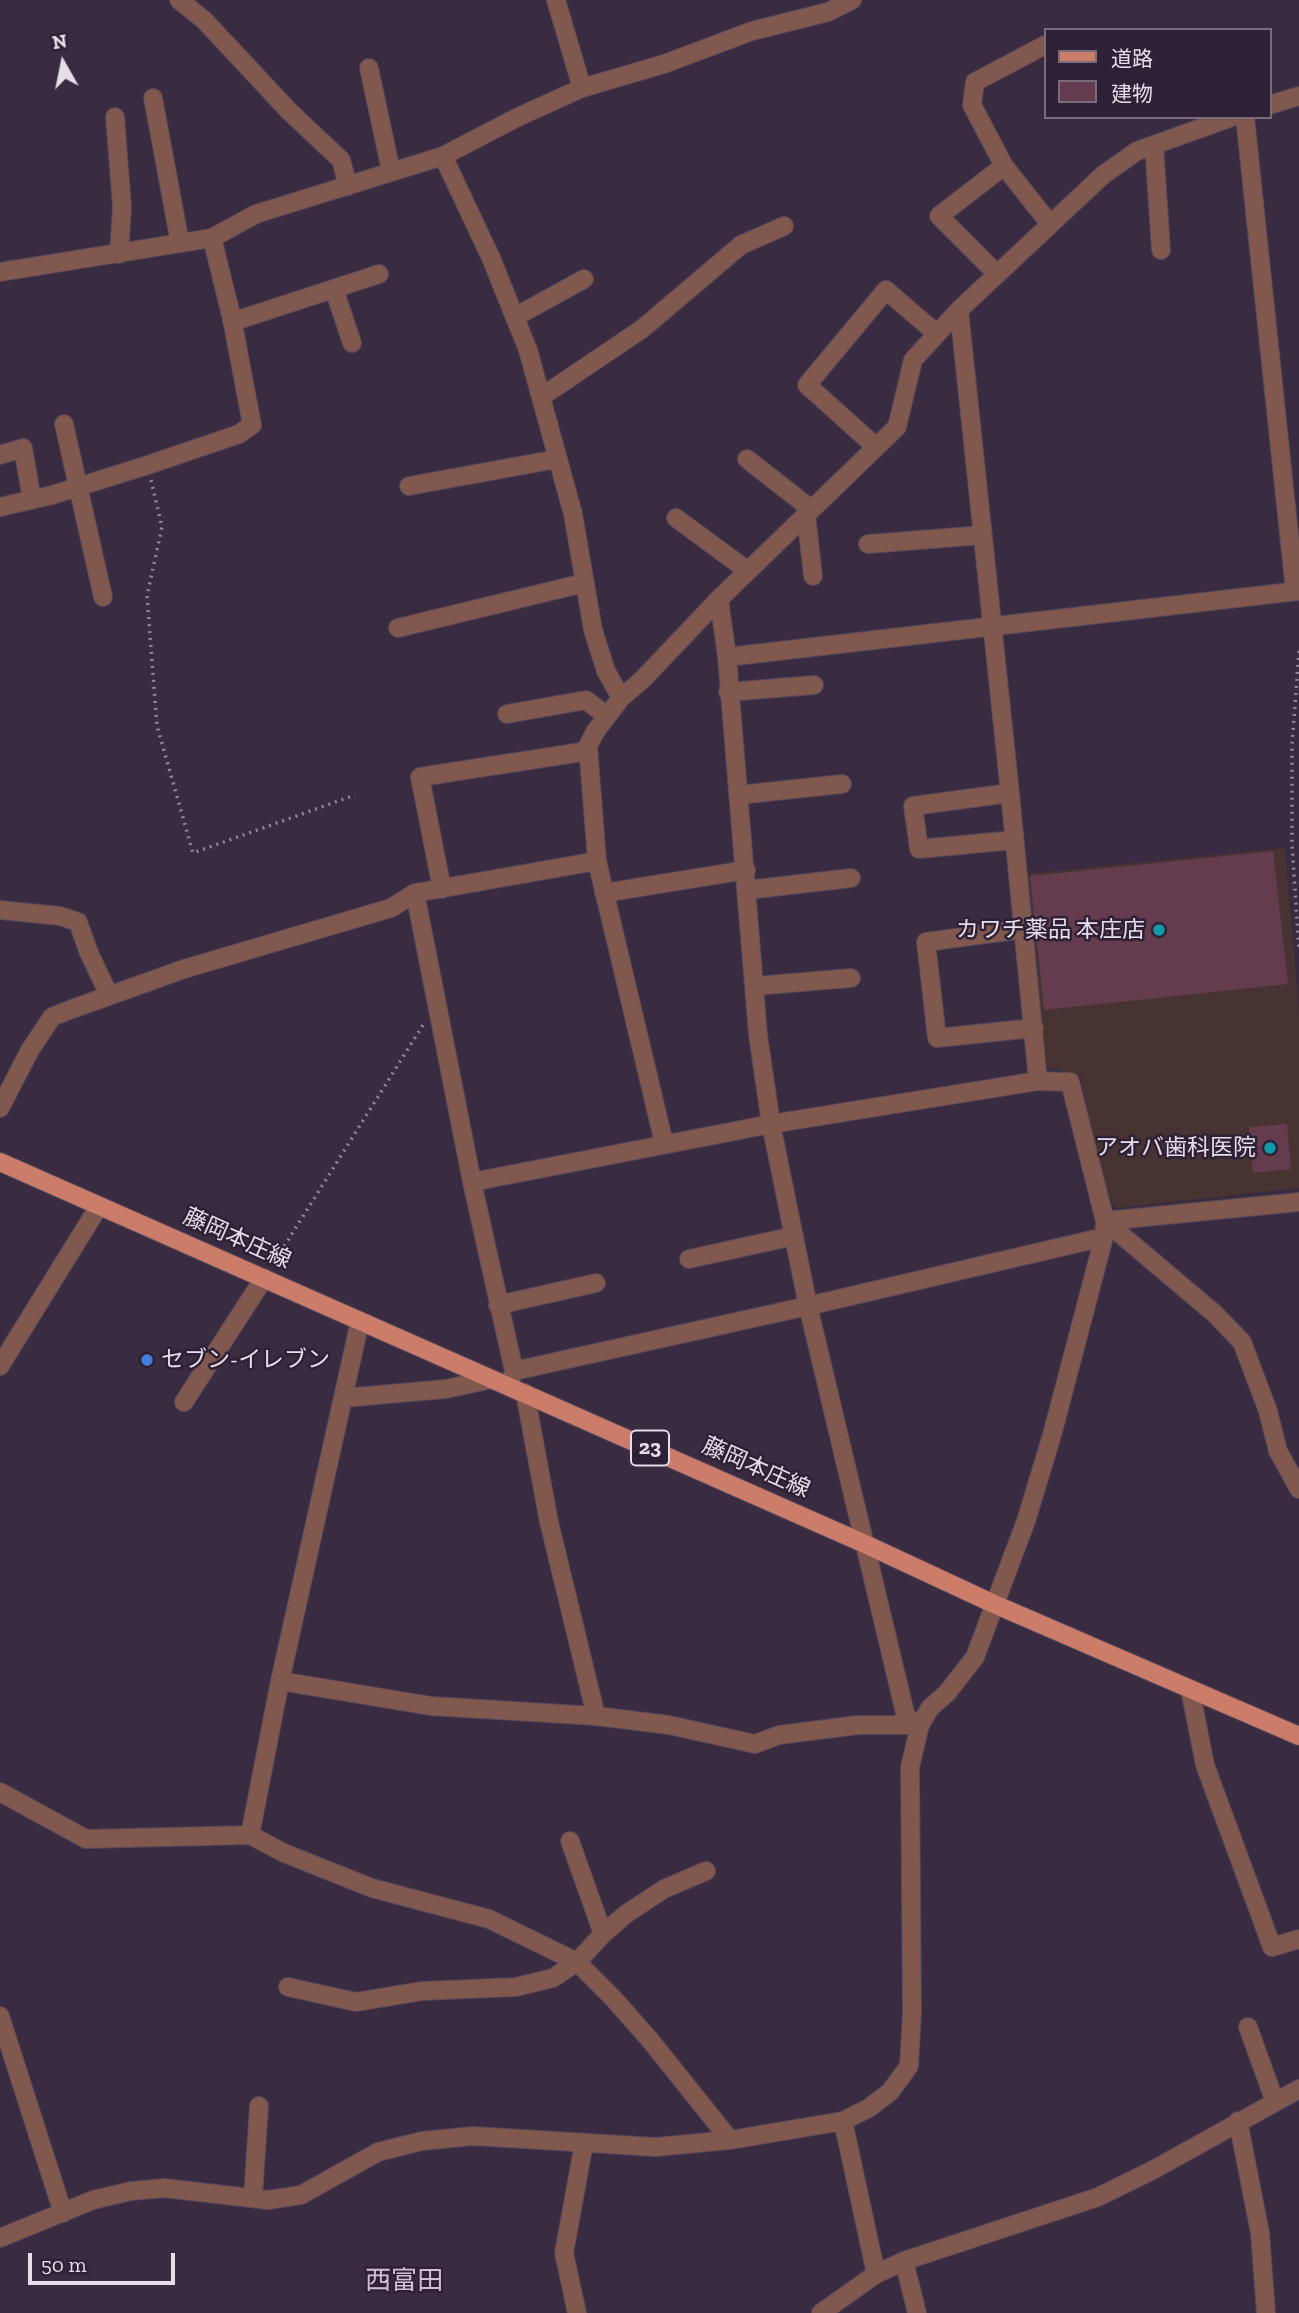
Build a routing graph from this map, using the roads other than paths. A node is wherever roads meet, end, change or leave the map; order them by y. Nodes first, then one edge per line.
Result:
1 (179, 0) edge
2 (556, 0) edge
3 (852, 0) edge
4 (1044, 46) edge
5 (369, 68) dead end
6 (582, 88) junction
7 (1299, 96) edge
8 (153, 98) dead end
9 (1271, 104) edge
10 (115, 117) dead end
11 (1226, 119) edge
12 (1245, 119) edge
13 (1154, 145) junction
14 (443, 156) junction
15 (1004, 166) junction
16 (391, 171) junction
17 (348, 186) junction
18 (1050, 225) junction
19 (784, 226) dead end
20 (212, 238) junction
21 (180, 243) junction
22 (1161, 250) dead end
23 (119, 254) junction
24 (0, 272) edge
25 (379, 274) dead end
26 (997, 274) junction
27 (584, 279) dead end
28 (334, 289) junction
29 (959, 310) junction
30 (515, 317) junction
31 (232, 322) junction
32 (937, 334) junction
33 (352, 343) dead end
34 (541, 397) junction
35 (64, 424) dead end
36 (876, 447) junction
37 (0, 455) edge
38 (747, 459) dead end
39 (557, 460) junction
40 (409, 486) dead end
41 (78, 487) junction
42 (32, 500) junction
43 (0, 508) edge
44 (809, 511) junction
45 (676, 518) dead end
46 (983, 535) junction
47 (868, 544) dead end
48 (748, 571) junction
49 (813, 576) dead end
50 (584, 583) junction
51 (1297, 591) edge
52 (103, 597) dead end
53 (719, 599) junction
54 (992, 625) junction
55 (398, 628) dead end
56 (727, 657) junction
57 (814, 685) dead end
58 (728, 692) junction
59 (621, 698) junction
60 (507, 714) dead end
61 (607, 716) junction
62 (588, 751) junction
63 (842, 784) dead end
64 (1010, 793) junction
65 (738, 795) junction
66 (1014, 840) junction
67 (597, 861) junction
68 (746, 870) junction
69 (851, 878) dead end
70 (442, 889) junction
71 (747, 890) junction
72 (604, 893) junction
73 (415, 894) junction
74 (0, 910) edge
75 (1023, 929) junction
76 (851, 978) dead end
77 (755, 986) junction
78 (109, 995) junction
79 (1034, 1028) junction
80 (1038, 1081) junction
81 (0, 1108) edge
82 (771, 1124) junction
83 (664, 1143) junction
84 (0, 1162) edge
85 (472, 1182) junction
86 (1299, 1202) edge
87 (99, 1206) junction
88 (1104, 1229) junction
89 (794, 1237) junction
90 (689, 1259) dead end
91 (264, 1278) junction
92 (596, 1283) dead end
93 (498, 1305) junction
94 (808, 1307) junction
95 (360, 1321) junction
96 (0, 1366) edge
97 (505, 1378) junction
98 (526, 1393) junction
99 (343, 1398) junction
100 (184, 1402) dead end
101 (1299, 1489) edge
102 (865, 1544) junction
103 (993, 1604) junction
104 (280, 1681) junction
105 (1190, 1689) junction
106 (596, 1716) junction
107 (920, 1725) junction
108 (1299, 1736) edge
109 (0, 1792) edge
110 (250, 1835) junction
111 (570, 1842) dead end
112 (706, 1871) dead end
113 (603, 1934) junction
114 (1299, 1939) edge
115 (577, 1962) junction
116 (288, 1987) dead end
117 (0, 2016) edge
118 (1248, 2027) dead end
119 (1299, 2089) edge
120 (1275, 2102) junction
121 (259, 2106) dead end
122 (843, 2121) junction
123 (1238, 2122) junction
124 (730, 2140) junction
125 (584, 2143) junction
126 (253, 2197) junction
127 (63, 2213) junction
128 (0, 2238) edge
129 (904, 2261) junction
130 (876, 2274) junction
131 (831, 2309) edge
132 (577, 2313) edge
133 (917, 2313) edge
134 (1266, 2313) edge

1 - 17 street
2 - 6 street
3 - 6 street
4 - 15 street
5 - 16 street
6 - 14 street
7 - 9 street
8 - 21 street
10 - 23 street
11 - 13 street
12 - 51 street
13 - 18 street
13 - 22 street
14 - 16 street
14 - 30 street
15 - 18 street
15 - 26 street
16 - 17 street
17 - 20 street
18 - 26 street
19 - 34 street
20 - 21 street
20 - 31 street
21 - 23 street
23 - 24 street
25 - 28 street
26 - 29 street
27 - 30 street
28 - 31 street
28 - 33 street
29 - 32 street
29 - 46 street
30 - 34 street
31 - 41 street
32 - 36 street
32 - 36 street
34 - 39 street
35 - 41 street
36 - 44 street
37 - 42 street
38 - 44 street
39 - 40 street
39 - 50 street
41 - 42 street
41 - 52 street
42 - 43 street
44 - 48 street
44 - 49 street
45 - 48 street
46 - 47 street
46 - 54 street
48 - 53 street
50 - 55 street
50 - 59 street
51 - 54 street
53 - 56 street
53 - 59 street
54 - 56 street
54 - 64 street
56 - 58 street
57 - 58 street
58 - 65 street
59 - 61 street
60 - 61 street
61 - 62 street
62 - 67 street
62 - 70 street
63 - 65 street
64 - 66 street
64 - 66 street
65 - 68 street
66 - 75 street
67 - 70 street
67 - 72 street
68 - 71 street
68 - 72 street
69 - 71 street
70 - 73 street
71 - 77 street
72 - 83 street
73 - 78 street
73 - 85 street
74 - 78 street
75 - 79 street
75 - 79 street
76 - 77 street
77 - 82 street
78 - 81 street
79 - 80 street
80 - 82 street
80 - 88 street
82 - 83 street
82 - 89 street
83 - 85 street
84 - 87 main road, 藤岡本庄線 / 23
85 - 93 street
86 - 88 street
87 - 91 main road, 藤岡本庄線 / 23
87 - 96 street
88 - 94 street
88 - 101 street
88 - 103 street
89 - 90 street
89 - 94 street
91 - 95 main road, 藤岡本庄線 / 23
91 - 100 street
92 - 93 street
93 - 97 street
94 - 97 street
94 - 102 street
95 - 97 main road, 藤岡本庄線 / 23
95 - 99 street
97 - 98 main road, 藤岡本庄線 / 23
97 - 99 street
98 - 102 main road, 藤岡本庄線 / 23
98 - 106 street
99 - 104 street
102 - 103 main road, 藤岡本庄線 / 23
102 - 107 street
103 - 105 main road, 藤岡本庄線 / 23
103 - 107 street
104 - 106 street
104 - 110 street
105 - 108 main road, 藤岡本庄線 / 23
105 - 114 street
106 - 107 street
107 - 122 street
109 - 110 street
110 - 115 street
111 - 113 street
112 - 113 street
113 - 115 street
115 - 116 street
115 - 124 street
117 - 127 street
118 - 120 street
119 - 120 street
120 - 123 street
121 - 126 street
122 - 124 street
122 - 130 street
123 - 129 street
123 - 134 street
124 - 125 street
125 - 126 street
125 - 132 street
126 - 127 street
127 - 128 street
129 - 130 street
129 - 133 street
130 - 131 street

